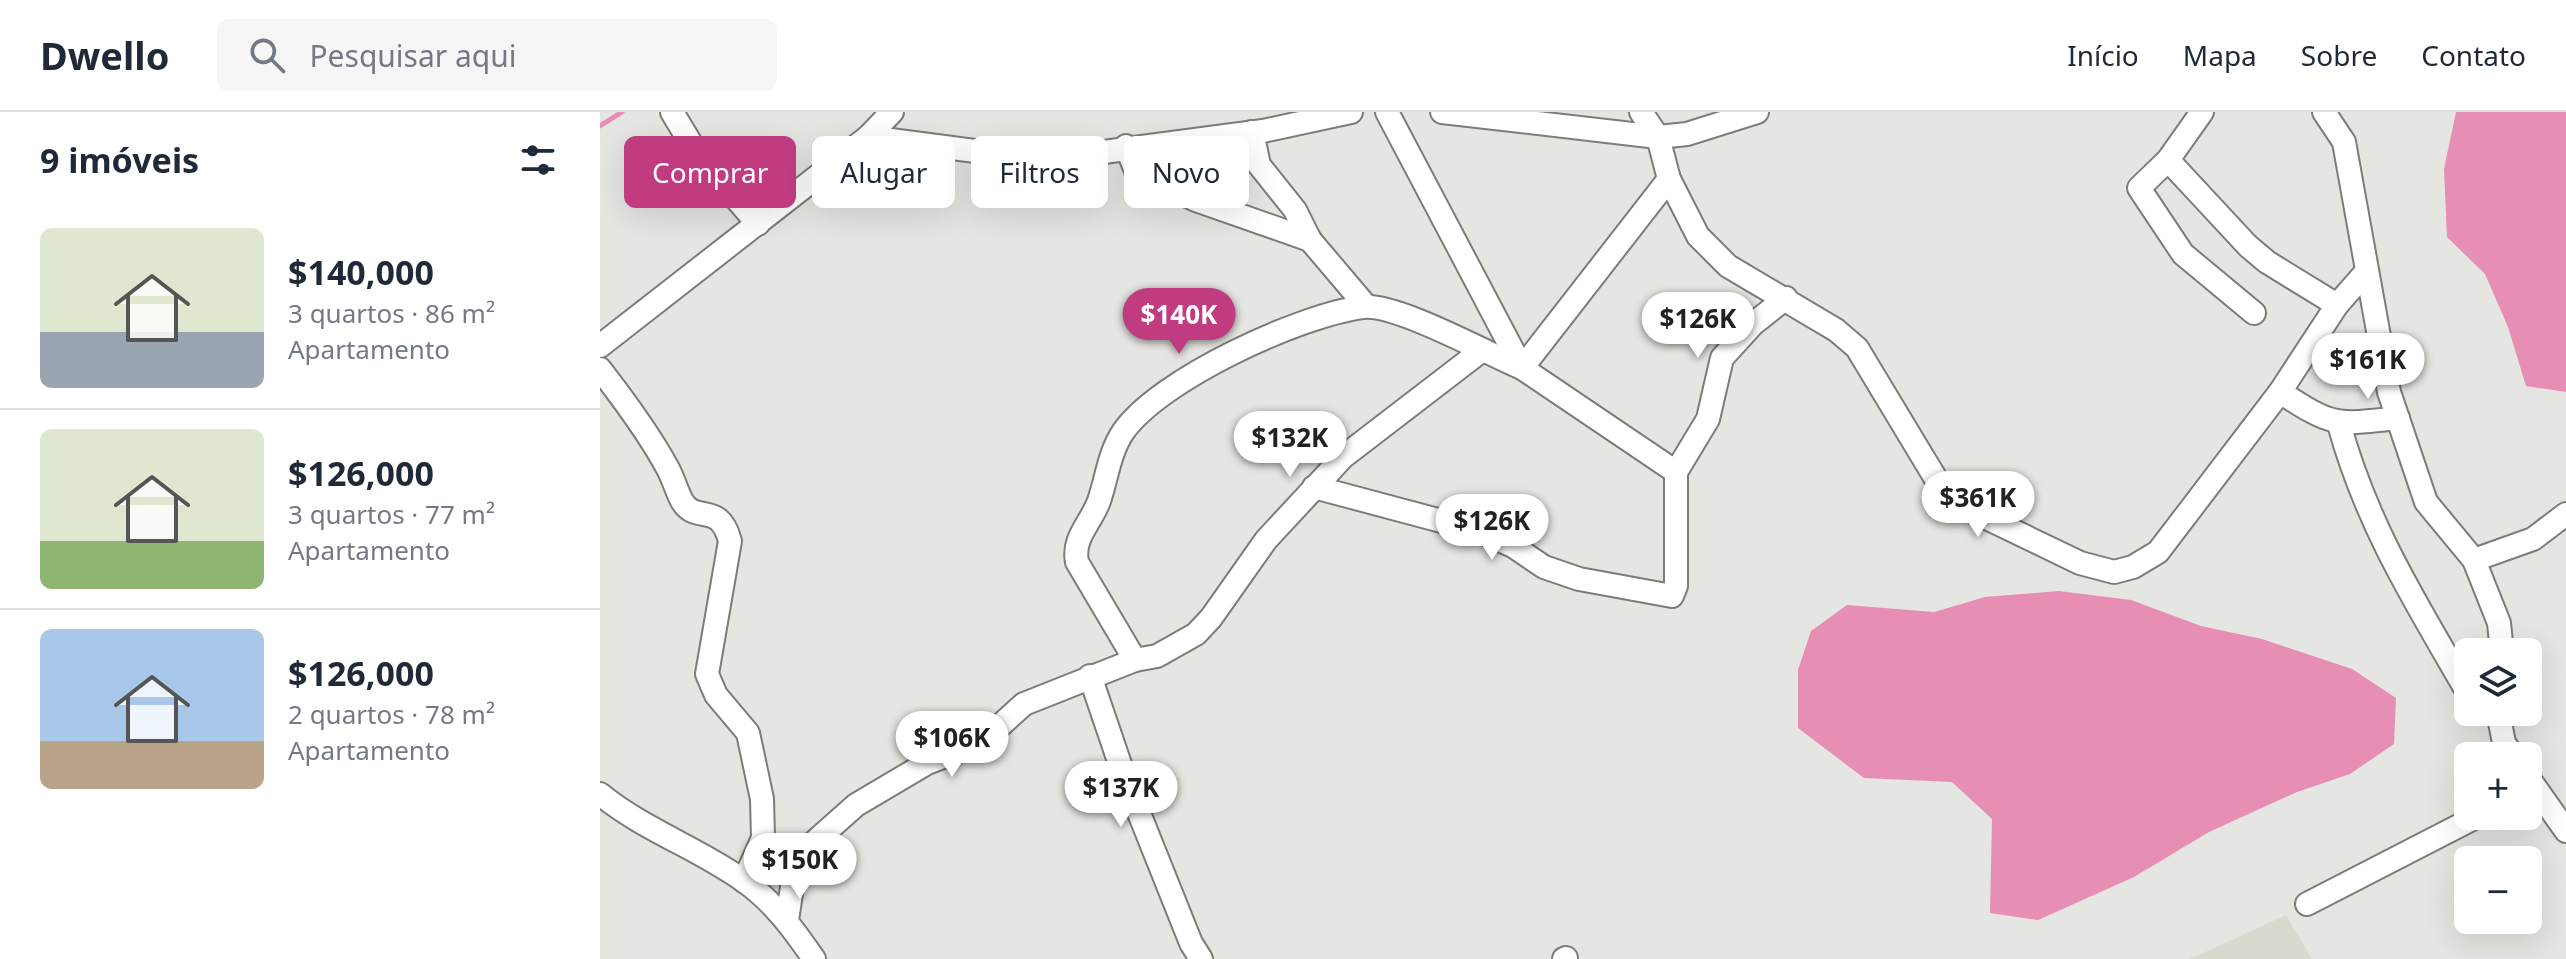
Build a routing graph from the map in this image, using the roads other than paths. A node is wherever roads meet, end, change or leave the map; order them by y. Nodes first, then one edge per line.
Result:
1 (672, 112) edge
2 (892, 112) edge
3 (1351, 112) edge
4 (1387, 112) edge
5 (1442, 112) edge
6 (1641, 112) edge
7 (1757, 112) edge
8 (2202, 112) edge
9 (2324, 112) edge
10 (1252, 132) junction
11 (869, 136) edge
12 (1216, 136) edge
13 (1658, 137) junction
14 (1124, 146) edge
15 (955, 150) edge
16 (2168, 160) junction
17 (1669, 179) junction
18 (812, 181) edge
19 (1219, 208) edge
20 (758, 224) junction
21 (1310, 240) junction
22 (2366, 272) junction
23 (1786, 298) junction
24 (2337, 305) junction
25 (1366, 306) junction
26 (2254, 313) dead end
27 (600, 346) edge
28 (1481, 351) junction
29 (1522, 368) junction
30 (600, 369) edge
31 (2280, 392) junction
32 (2398, 418) junction
33 (2339, 424) junction
34 (1676, 472) junction
35 (1314, 487) junction
36 (2566, 514) edge
37 (2474, 560) junction
38 (2501, 638) edge
39 (1135, 660) junction
40 (2454, 668) edge
41 (1090, 676) junction
42 (600, 794) edge
43 (2542, 800) edge
44 (2454, 828) edge
45 (2566, 831) edge
46 (744, 881) junction
47 (2307, 904) dead end
48 (787, 920) junction
49 (814, 959) edge
50 (1201, 959) edge

1 - 20 street
2 - 11 street
3 - 10 street
4 - 29 street
5 - 13 street
6 - 13 street
7 - 13 street
8 - 16 street
9 - 22 street
10 - 12 street
10 - 21 street
13 - 17 street
14 - 15 street
16 - 24 street
16 - 26 street
17 - 23 street
17 - 29 street
18 - 20 street
19 - 21 street
20 - 27 street
21 - 25 street
22 - 24 street
22 - 32 street
23 - 31 street
23 - 34 street
24 - 31 street
25 - 28 street
25 - 39 street
28 - 29 street
28 - 35 street
29 - 34 street
30 - 46 street
31 - 33 street
32 - 33 street
32 - 37 street
33 - 40 street
34 - 35 street
35 - 39 street
36 - 37 street
37 - 38 street
39 - 41 street
41 - 48 street
41 - 50 street
42 - 46 street
43 - 45 street
44 - 47 street
46 - 48 street
48 - 49 street

